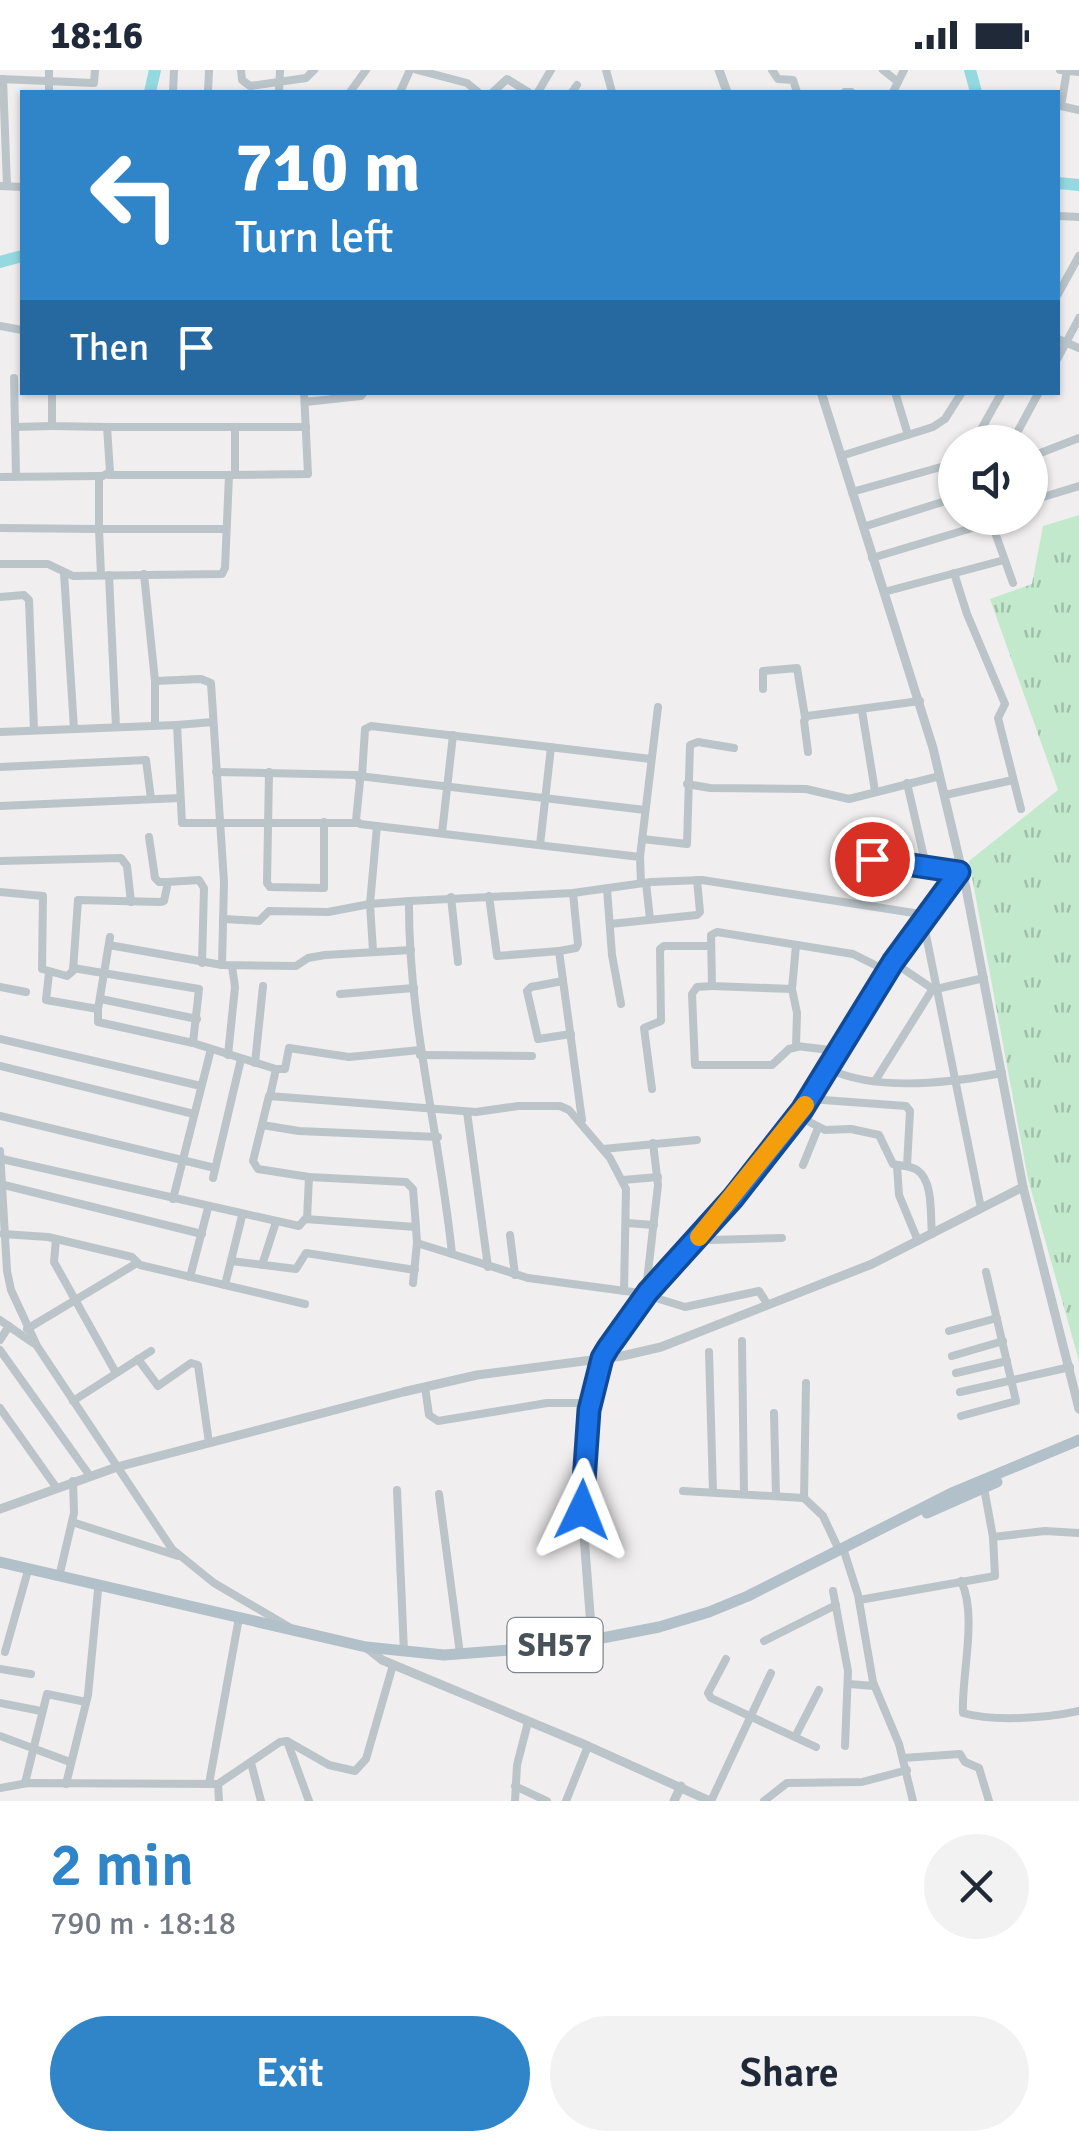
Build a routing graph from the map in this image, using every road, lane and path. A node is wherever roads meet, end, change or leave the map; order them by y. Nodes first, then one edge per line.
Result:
1 (49, 70) edge
2 (95, 70) edge
3 (241, 70) edge
4 (280, 70) edge
5 (314, 70) edge
6 (413, 70) edge
7 (772, 70) edge
8 (883, 70) edge
9 (904, 70) edge
10 (1065, 70) edge
11 (1079, 72) edge
12 (2, 79) edge
13 (48, 81) junction
14 (898, 82) junction
15 (94, 88) edge
16 (279, 88) edge
17 (48, 90) edge
18 (475, 90) edge
19 (495, 90) edge
20 (525, 90) edge
21 (796, 90) edge
22 (894, 90) edge
23 (1060, 100) edge
24 (3, 186) edge
25 (1079, 256) edge
26 (1060, 290) edge
27 (1079, 318) edge
28 (1061, 340) edge
29 (1079, 348) edge
30 (14, 378) dead end
31 (52, 395) edge
32 (362, 395) edge
33 (822, 395) edge
34 (896, 395) edge
35 (960, 395) edge
36 (1000, 395) edge
37 (1037, 395) edge
38 (304, 397) edge
39 (984, 425) edge
40 (1021, 425) edge
41 (52, 426) junction
42 (15, 427) junction
43 (306, 427) junction
44 (107, 428) junction
45 (235, 428) junction
46 (908, 435) junction
47 (1079, 438) edge
48 (1048, 449) edge
49 (841, 456) junction
50 (938, 467) edge
51 (105, 475) junction
52 (232, 475) junction
53 (0, 476) edge
54 (16, 476) junction
55 (1079, 486) edge
56 (852, 492) junction
57 (1048, 495) edge
58 (938, 503) edge
59 (862, 526) junction
60 (0, 528) edge
61 (99, 529) junction
62 (226, 529) junction
63 (944, 535) edge
64 (996, 535) edge
65 (872, 558) junction
66 (1004, 560) junction
67 (0, 564) edge
68 (64, 572) junction
69 (954, 573) junction
70 (144, 574) junction
71 (104, 575) junction
72 (1012, 583) dead end
73 (884, 592) junction
74 (0, 596) edge
75 (155, 681) junction
76 (763, 689) dead end
77 (920, 701) junction
78 (658, 708) dead end
79 (862, 711) junction
80 (805, 717) junction
81 (213, 722) junction
82 (155, 726) junction
83 (177, 726) junction
84 (116, 727) junction
85 (74, 729) junction
86 (34, 730) junction
87 (0, 732) edge
88 (452, 735) junction
89 (551, 746) junction
90 (734, 748) dead end
91 (808, 752) dead end
92 (652, 759) junction
93 (0, 767) edge
94 (216, 772) junction
95 (269, 772) junction
96 (360, 776) junction
97 (940, 776) junction
98 (1014, 780) junction
99 (908, 783) junction
100 (687, 784) junction
101 (447, 786) junction
102 (875, 791) junction
103 (945, 795) junction
104 (545, 796) junction
105 (180, 798) junction
106 (152, 799) junction
107 (0, 806) edge
108 (1021, 809) dead end
109 (645, 810) junction
110 (220, 822) junction
111 (268, 822) junction
112 (324, 822) junction
113 (357, 822) junction
114 (377, 826) junction
115 (442, 833) junction
116 (149, 837) dead end
117 (642, 840) junction
118 (540, 845) junction
119 (640, 857) junction
120 (872, 859) dead end
121 (0, 861) edge
122 (926, 866) junction
123 (960, 870) junction
124 (697, 880) junction
125 (168, 882) junction
126 (644, 883) junction
127 (607, 888) junction
128 (0, 892) edge
129 (573, 892) junction
130 (451, 896) junction
131 (489, 896) junction
132 (409, 901) junction
133 (131, 902) junction
134 (370, 904) junction
135 (925, 917) junction
136 (650, 919) junction
137 (223, 920) junction
138 (610, 924) junction
139 (796, 945) junction
140 (711, 946) junction
141 (410, 950) junction
142 (559, 951) junction
143 (373, 952) junction
144 (202, 962) junction
145 (458, 962) dead end
146 (222, 966) junction
147 (232, 966) junction
148 (890, 966) junction
149 (73, 968) junction
150 (105, 972) junction
151 (49, 973) junction
152 (984, 978) junction
153 (563, 981) junction
154 (0, 986) edge
155 (263, 986) dead end
156 (712, 986) junction
157 (414, 988) junction
158 (792, 988) junction
159 (936, 988) junction
160 (26, 992) dead end
161 (340, 994) dead end
162 (100, 1004) junction
163 (621, 1004) dead end
164 (197, 1019) junction
165 (571, 1034) junction
166 (0, 1039) edge
167 (193, 1043) junction
168 (797, 1047) junction
169 (212, 1049) junction
170 (839, 1051) junction
171 (420, 1052) junction
172 (228, 1056) junction
173 (532, 1056) dead end
174 (242, 1059) junction
175 (255, 1063) junction
176 (0, 1066) edge
177 (276, 1069) junction
178 (829, 1069) junction
179 (1002, 1073) junction
180 (875, 1081) junction
181 (957, 1082) junction
182 (202, 1086) junction
183 (652, 1088) dead end
184 (270, 1096) junction
185 (809, 1099) junction
186 (433, 1106) junction
187 (467, 1112) junction
188 (194, 1114) junction
189 (0, 1116) edge
190 (798, 1116) junction
191 (582, 1122) junction
192 (262, 1125) junction
193 (818, 1128) junction
194 (438, 1136) junction
195 (698, 1140) dead end
196 (653, 1143) junction
197 (603, 1149) junction
198 (1, 1155) edge
199 (184, 1160) junction
200 (803, 1165) dead end
201 (902, 1166) junction
202 (310, 1177) junction
203 (658, 1177) junction
204 (623, 1180) junction
205 (4, 1184) junction
206 (1023, 1187) junction
207 (173, 1199) junction
208 (208, 1208) junction
209 (982, 1208) junction
210 (242, 1216) junction
211 (307, 1219) junction
212 (276, 1222) junction
213 (627, 1223) junction
214 (654, 1225) junction
215 (416, 1227) junction
216 (3, 1234) junction
217 (202, 1234) junction
218 (932, 1234) junction
219 (510, 1235) dead end
220 (701, 1236) junction
221 (56, 1238) junction
222 (782, 1238) dead end
223 (918, 1241) junction
224 (417, 1243) junction
225 (452, 1254) junction
226 (231, 1261) junction
227 (137, 1264) junction
228 (262, 1266) junction
229 (488, 1266) junction
230 (415, 1270) junction
231 (986, 1272) dead end
232 (515, 1275) junction
233 (190, 1276) junction
234 (413, 1283) dead end
235 (224, 1285) junction
236 (624, 1291) junction
237 (648, 1294) junction
238 (75, 1302) junction
239 (305, 1304) dead end
240 (768, 1305) junction
241 (997, 1318) junction
242 (4, 1323) edge
243 (28, 1329) junction
244 (949, 1331) dead end
245 (0, 1340) edge
246 (742, 1341) dead end
247 (1003, 1341) junction
248 (37, 1346) junction
249 (0, 1350) edge
250 (151, 1351) dead end
251 (709, 1352) dead end
252 (952, 1356) dead end
253 (602, 1358) junction
254 (138, 1359) junction
255 (1008, 1360) junction
256 (1070, 1367) junction
257 (116, 1373) junction
258 (956, 1373) dead end
259 (1012, 1380) junction
260 (806, 1384) dead end
261 (425, 1387) junction
262 (960, 1392) dead end
263 (72, 1401) junction
264 (590, 1403) junction
265 (0, 1408) edge
266 (1079, 1409) edge
267 (774, 1413) dead end
268 (961, 1416) dead end
269 (1079, 1440) edge
270 (209, 1443) junction
271 (1079, 1448) edge
272 (117, 1467) junction
273 (90, 1476) junction
274 (73, 1481) junction
275 (56, 1487) junction
276 (984, 1488) junction
277 (397, 1490) dead end
278 (683, 1491) dead end
279 (713, 1492) junction
280 (439, 1494) dead end
281 (744, 1494) junction
282 (776, 1496) junction
283 (804, 1498) junction
284 (0, 1509) edge
285 (72, 1522) junction
286 (1079, 1533) edge
287 (993, 1536) junction
288 (842, 1551) junction
289 (178, 1556) junction
290 (0, 1565) edge
291 (27, 1574) junction
292 (59, 1578) junction
293 (962, 1581) junction
294 (98, 1590) junction
295 (833, 1590) dead end
296 (146, 1598) junction
297 (860, 1600) junction
298 (836, 1605) junction
299 (238, 1623) junction
300 (297, 1632) junction
301 (592, 1640) junction
302 (764, 1641) dead end
303 (368, 1650) junction
304 (5, 1652) dead end
305 (404, 1652) junction
306 (460, 1654) junction
307 (726, 1659) dead end
308 (392, 1665) junction
309 (0, 1669) edge
310 (771, 1673) dead end
311 (32, 1674) dead end
312 (849, 1684) junction
313 (874, 1686) junction
314 (819, 1690) dead end
315 (86, 1702) junction
316 (0, 1703) edge
317 (41, 1711) junction
318 (1079, 1711) edge
319 (751, 1716) junction
320 (528, 1722) junction
321 (0, 1736) edge
322 (795, 1737) junction
323 (286, 1741) junction
324 (588, 1746) junction
325 (845, 1746) dead end
326 (816, 1747) dead end
327 (32, 1748) junction
328 (903, 1758) junction
329 (70, 1762) junction
330 (251, 1763) junction
331 (907, 1770) junction
332 (25, 1783) junction
333 (66, 1784) junction
334 (214, 1784) junction
335 (0, 1786) edge
336 (162, 1786) junction
337 (515, 1786) junction
338 (681, 1786) junction
339 (699, 1798) edge
340 (163, 1801) edge
341 (219, 1801) edge
342 (261, 1801) edge
343 (309, 1801) edge
344 (515, 1801) edge
345 (547, 1801) edge
346 (566, 1801) edge
347 (674, 1801) edge
348 (711, 1801) edge
349 (764, 1801) edge
350 (913, 1801) edge
351 (989, 1801) edge

1 - 13 street
2 - 15 street
3 - 16 street
4 - 16 street
5 - 16 street
6 - 18 street
7 - 21 street
8 - 14 street
9 - 14 street
10 - 11 street
10 - 23 street
12 - 13 street
12 - 24 street
13 - 15 street
13 - 17 street
14 - 22 street
19 - 20 street
25 - 26 street
27 - 28 street
28 - 29 street
30 - 42 street
31 - 41 street
32 - 38 street
33 - 49 street
34 - 46 street
35 - 46 street
36 - 39 street
37 - 40 street
38 - 43 street
41 - 42 street
41 - 44 street
42 - 54 street
43 - 45 street
43 - 52 street
44 - 45 street
44 - 51 street
45 - 52 street
46 - 49 street
47 - 48 street
49 - 56 street
50 - 56 street
51 - 52 street
51 - 54 street
51 - 61 street
52 - 62 street
53 - 54 street
55 - 57 street
56 - 59 street
58 - 59 street
59 - 65 street
60 - 61 street
61 - 62 street
61 - 71 street
62 - 70 street
63 - 65 street
64 - 66 street
65 - 73 street
66 - 69 street
66 - 72 street
67 - 68 street
68 - 71 street
68 - 85 street
69 - 73 street
69 - 98 street
70 - 71 street
70 - 75 street
71 - 84 street
73 - 77 street
74 - 86 street
75 - 81 street
75 - 82 street
76 - 80 street
77 - 79 street
77 - 97 street
78 - 92 street
79 - 80 street
79 - 102 street
80 - 91 street
81 - 83 street
81 - 94 street
82 - 83 street
82 - 84 street
83 - 105 street
84 - 85 street
85 - 86 street
86 - 87 street
88 - 89 street
88 - 96 street
88 - 101 street
89 - 92 street
89 - 104 street
90 - 100 street
92 - 109 street
93 - 106 street
94 - 95 street
94 - 110 street
95 - 96 street
95 - 111 street
96 - 101 street
96 - 113 street
97 - 99 street
97 - 103 street
98 - 103 street
98 - 108 street
99 - 102 street
99 - 122 street
100 - 102 street
100 - 117 street
101 - 104 street
101 - 115 street
103 - 123 street
104 - 109 street
104 - 118 street
105 - 106 street
105 - 110 street
106 - 107 street
109 - 117 street
110 - 111 street
110 - 137 street
111 - 112 street
111 - 112 street
112 - 113 street
113 - 114 street
114 - 115 street
114 - 134 street
115 - 118 street
116 - 125 street
117 - 119 street
118 - 119 street
119 - 126 street
120 - 122 street
121 - 133 street
122 - 123 street
123 - 135 street
123 - 152 street
124 - 126 street
124 - 135 street
124 - 136 street
125 - 133 street
125 - 144 street
126 - 127 street
126 - 136 street
127 - 129 street
127 - 138 street
128 - 151 street
129 - 131 street
129 - 142 street
130 - 131 street
130 - 132 street
130 - 145 street
131 - 142 street
132 - 134 street
132 - 141 street
133 - 149 street
134 - 137 street
134 - 143 street
135 - 148 street
135 - 159 street
136 - 138 street
137 - 146 street
138 - 163 street
139 - 140 street
139 - 148 street
139 - 158 street
140 - 156 street
140 - 183 street
141 - 143 street
141 - 157 street
142 - 153 street
143 - 147 street
144 - 146 street
144 - 150 street
146 - 147 street
147 - 172 street
148 - 159 street
148 - 170 street
149 - 150 street
149 - 151 street
150 - 162 street
150 - 164 street
151 - 162 street
152 - 159 street
152 - 179 street
153 - 165 street
153 - 165 street
154 - 160 street
155 - 175 street
156 - 158 street
156 - 168 street
157 - 161 street
157 - 171 street
158 - 168 street
159 - 180 street
159 - 181 street
162 - 164 street
162 - 167 street
164 - 167 street
165 - 191 street
166 - 182 street
167 - 169 street
168 - 170 street
169 - 172 street
169 - 182 street
170 - 178 street
171 - 173 street
171 - 177 street
171 - 186 street
172 - 174 street
174 - 175 street
174 - 199 street
175 - 177 street
176 - 188 street
177 - 184 street
178 - 180 street
178 - 185 street
179 - 181 street
179 - 206 street
180 - 181 street
181 - 209 street
182 - 188 street
184 - 186 street
184 - 192 street
185 - 190 street
185 - 201 street
186 - 187 street
186 - 194 street
187 - 191 street
187 - 229 street
188 - 199 street
189 - 199 street
190 - 193 street
190 - 220 street
191 - 197 street
192 - 194 street
192 - 202 street
193 - 200 street
193 - 201 street
194 - 225 street
195 - 196 street
196 - 197 street
196 - 203 street
197 - 204 street
198 - 205 street
198 - 207 street
199 - 207 street
201 - 218 street
201 - 223 street
202 - 211 street
202 - 215 street
203 - 204 street
203 - 214 street
204 - 213 street
205 - 216 street
205 - 217 street
206 - 209 street
206 - 256 street
207 - 208 street
208 - 210 street
208 - 217 street
209 - 218 street
210 - 212 street
210 - 226 street
211 - 212 street
211 - 215 street
212 - 228 street
213 - 214 street
213 - 236 street
214 - 237 street
215 - 224 street
216 - 221 street
216 - 243 street
217 - 233 street
218 - 223 street
219 - 232 street
220 - 222 street
220 - 237 street
221 - 227 street
221 - 238 street
223 - 240 street
224 - 225 street
224 - 230 street
225 - 229 street
226 - 228 street
226 - 235 street
227 - 233 street
227 - 238 street
228 - 230 street
229 - 232 street
230 - 234 street
231 - 241 street
232 - 236 street
233 - 235 street
235 - 239 street
236 - 237 street
237 - 240 street
237 - 253 street
238 - 243 street
238 - 257 street
240 - 253 street
241 - 244 street
241 - 247 street
242 - 245 street
242 - 248 street
243 - 248 street
246 - 281 street
247 - 252 street
247 - 255 street
248 - 263 street
249 - 273 street
250 - 254 street
251 - 279 street
253 - 261 street
253 - 264 street
254 - 257 street
254 - 270 street
255 - 258 street
255 - 259 street
256 - 259 street
256 - 266 street
257 - 263 street
259 - 262 street
259 - 268 street
260 - 283 street
261 - 264 street
261 - 270 street
263 - 272 street
264 - 301 street
265 - 275 street
267 - 282 street
269 - 288 main road, SH57
270 - 272 street
271 - 276 main road, SH57
272 - 273 street
272 - 289 street
273 - 274 street
274 - 275 street
274 - 285 street
275 - 284 street
276 - 287 street
276 - 288 main road, SH57
277 - 305 street
278 - 279 street
279 - 281 street
280 - 306 street
281 - 282 street
282 - 283 street
283 - 288 street
285 - 289 street
285 - 292 street
286 - 287 street
287 - 293 street
288 - 297 street
288 - 301 main road, SH57
288 - 303 main road, SH57
289 - 300 street
290 - 291 main road, SH57
290 - 292 main road, SH57
291 - 292 main road, SH57
291 - 304 street
292 - 294 main road, SH57
292 - 296 main road, SH57
293 - 297 street
293 - 318 street
294 - 296 main road, SH57
294 - 315 street
295 - 298 street
296 - 299 main road, SH57
296 - 300 main road, SH57
297 - 313 street
298 - 302 street
298 - 312 street
299 - 303 main road, SH57
299 - 334 street
300 - 303 main road, SH57
301 - 306 main road, SH57
303 - 305 main road, SH57
303 - 308 street
305 - 306 main road, SH57
307 - 319 street
308 - 320 street
308 - 323 street
309 - 311 street
310 - 319 street
312 - 313 street
312 - 325 street
313 - 328 street
314 - 322 street
315 - 317 street
315 - 329 street
316 - 317 street
317 - 327 street
319 - 322 street
319 - 348 street
320 - 324 street
320 - 337 street
321 - 327 street
322 - 326 street
323 - 330 street
323 - 343 street
324 - 338 street
324 - 346 street
327 - 329 street
327 - 332 street
328 - 331 street
328 - 351 street
329 - 333 street
330 - 334 street
330 - 342 street
331 - 349 street
331 - 350 street
332 - 333 street
332 - 335 street
333 - 336 street
334 - 336 street
334 - 341 street
336 - 340 street
337 - 344 street
337 - 345 street
338 - 339 street
338 - 347 street
339 - 348 street

